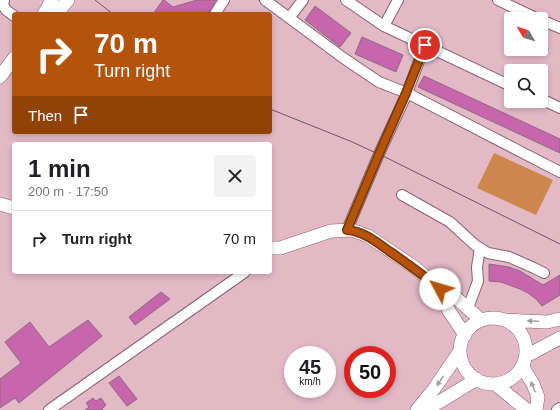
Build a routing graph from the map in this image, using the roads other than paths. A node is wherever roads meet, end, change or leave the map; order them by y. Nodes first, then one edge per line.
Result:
1 (4, 0) edge
2 (52, 0) edge
3 (68, 0) edge
4 (224, 0) edge
5 (265, 0) edge
6 (303, 0) edge
7 (346, 0) edge
8 (398, 0) edge
9 (498, 0) edge
10 (45, 12) edge
11 (58, 12) edge
12 (216, 12) edge
13 (523, 12) edge
14 (12, 14) edge
15 (289, 18) junction
16 (548, 23) edge
17 (384, 26) junction
18 (560, 28) edge
19 (425, 45) junction
20 (12, 61) edge
21 (0, 77) edge
22 (504, 83) edge
23 (406, 93) junction
24 (548, 102) edge
25 (560, 108) edge
26 (560, 172) edge
27 (402, 195) dead end
28 (0, 204) edge
29 (12, 207) edge
30 (347, 230) junction
31 (480, 248) junction
32 (273, 250) edge
33 (544, 273) dead end
34 (242, 274) edge
35 (440, 289) junction
36 (468, 308) junction
37 (560, 319) edge
38 (481, 320) junction
39 (505, 320) junction
40 (465, 334) junction
41 (560, 338) edge
42 (460, 351) junction
43 (524, 361) junction
44 (477, 379) junction
45 (495, 384) junction
46 (560, 408) edge
47 (49, 410) edge
48 (417, 410) edge
49 (426, 410) edge
50 (527, 410) edge
51 (536, 410) edge
52 (557, 410) edge

1 - 14 street
2 - 10 main road
3 - 11 main road
4 - 12 street
5 - 15 street
6 - 15 street
7 - 17 street
8 - 17 street
9 - 13 street
15 - 23 street
16 - 18 street
17 - 19 street
19 - 22 street
19 - 23 street
20 - 21 main road
23 - 26 street
23 - 30 street
24 - 25 street
27 - 31 street
28 - 29 main road
30 - 32 main road
30 - 35 main road
31 - 33 street
31 - 36 street
34 - 47 street
35 - 36 main road
35 - 40 main road
36 - 38 main road
37 -> 39 main road
38 - 39 main road
38 - 40 main road
39 - 43 main road
40 - 42 main road
41 - 43 main road
42 - 44 main road
42 -> 48 main road
43 - 45 main road
51 -> 43 main road
44 - 45 main road
44 - 49 main road
45 - 50 main road
46 - 52 street

